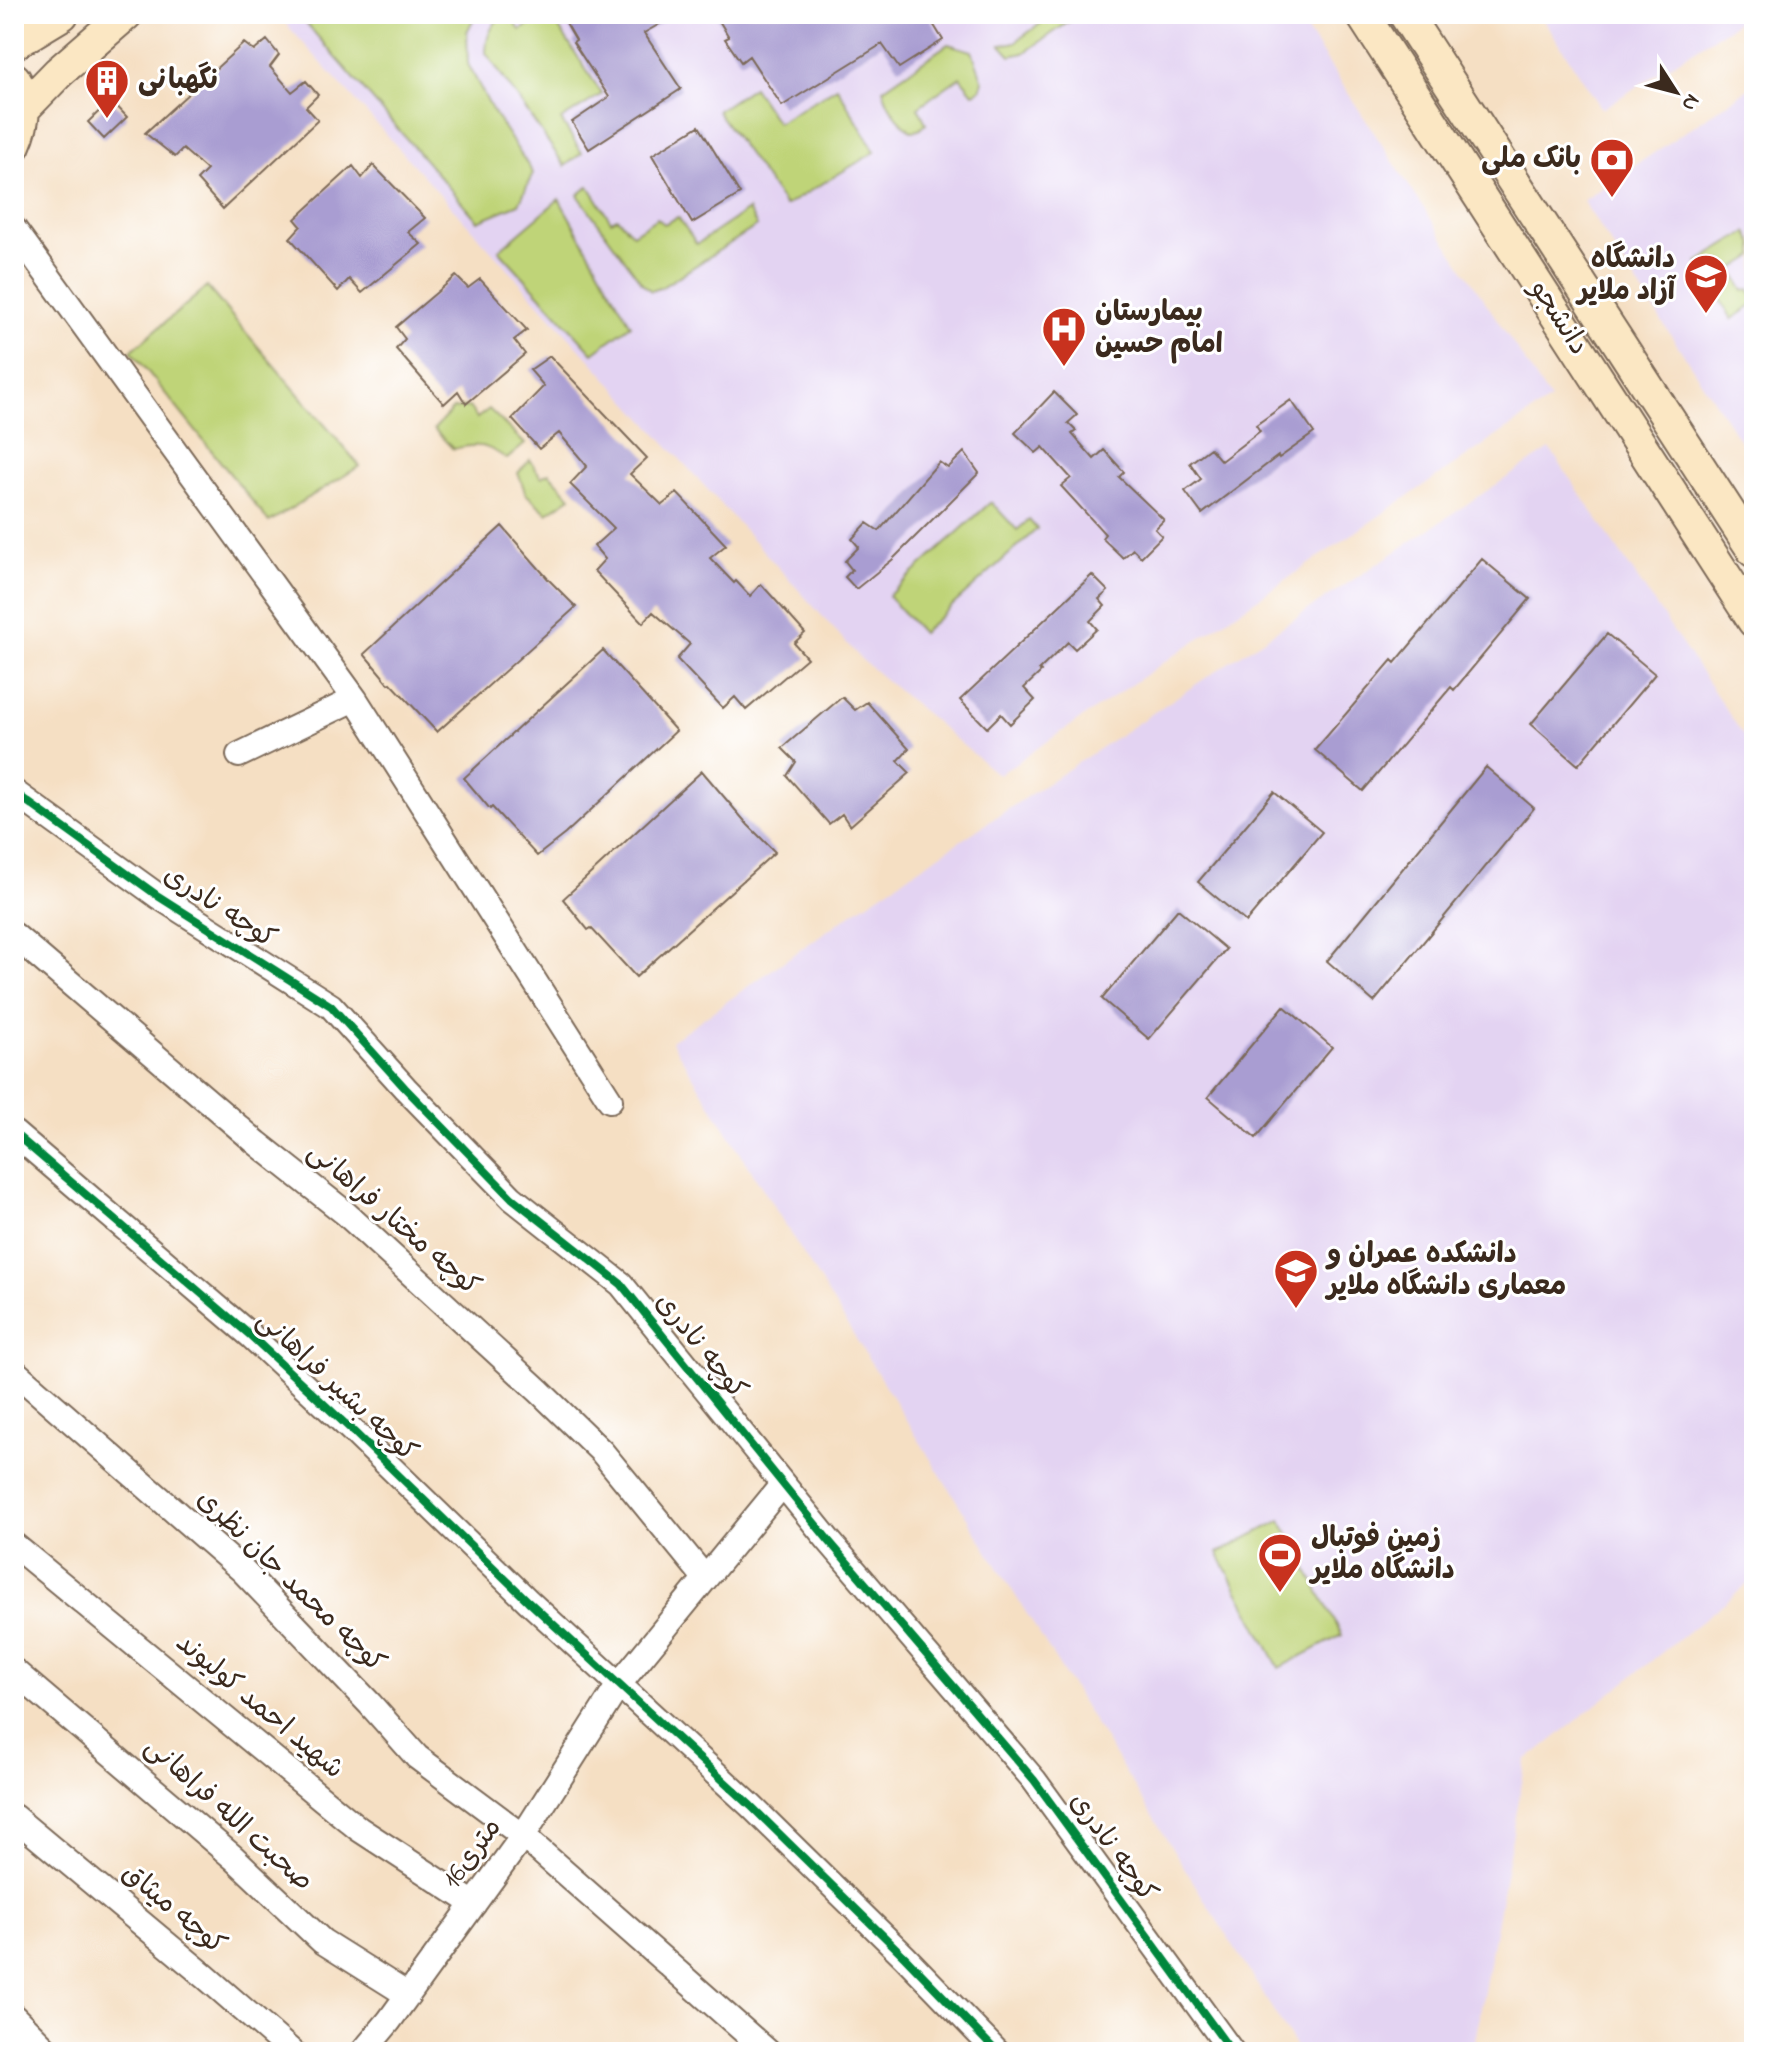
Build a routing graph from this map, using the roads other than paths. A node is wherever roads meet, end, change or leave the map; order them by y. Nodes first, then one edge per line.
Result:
1 (62, 14) edge
2 (126, 14) edge
3 (1362, 14) edge
4 (1405, 14) edge
5 (14, 43) edge
6 (19, 94) edge
7 (14, 145) edge
8 (14, 229) edge
9 (1754, 551) edge
10 (1754, 621) edge
11 (355, 699) junction
12 (239, 755) dead end
13 (14, 792) edge
14 (14, 935) edge
15 (610, 1100) dead end
16 (14, 1133) edge
17 (14, 1371) edge
18 (782, 1485) junction
19 (14, 1545) edge
20 (705, 1578) junction
21 (14, 1671) edge
22 (620, 1683) junction
23 (14, 1817) edge
24 (523, 1836) junction
25 (474, 1904) junction
26 (408, 1995) junction
27 (14, 2017) edge
28 (49, 2052) edge
29 (292, 2052) edge
30 (363, 2052) edge
31 (768, 2052) edge
32 (997, 2052) edge
33 (1232, 2052) edge

1 - 5 main road
2 - 6 main road
3 - 10 main road, دانشجو
4 - 9 main road, دانشجو
6 - 7 main road
8 - 11 street
11 - 12 street
11 - 15 street
13 - 18 street, کوچه نادری
14 - 20 street, کوچه مختار فراهانی
16 - 22 street, کوچه بشیر فراهانی
17 - 24 street, کوچه محمد جان نظری
18 - 20 street, 16متری
18 - 33 street, کوچه نادری
19 - 25 street, شهید احمد کولیوند
20 - 22 street, 16متری
21 - 26 street, صحبت الله فراهانی
22 - 24 street, 16متری
22 - 32 street, کوچه بشیر فراهانی
23 - 29 street, کوچه میثاق
24 - 25 street, 16متری
24 - 31 street, کوچه محمد جان نظری
25 - 26 street, 16متری
26 - 30 street, 16متری
27 - 28 street

